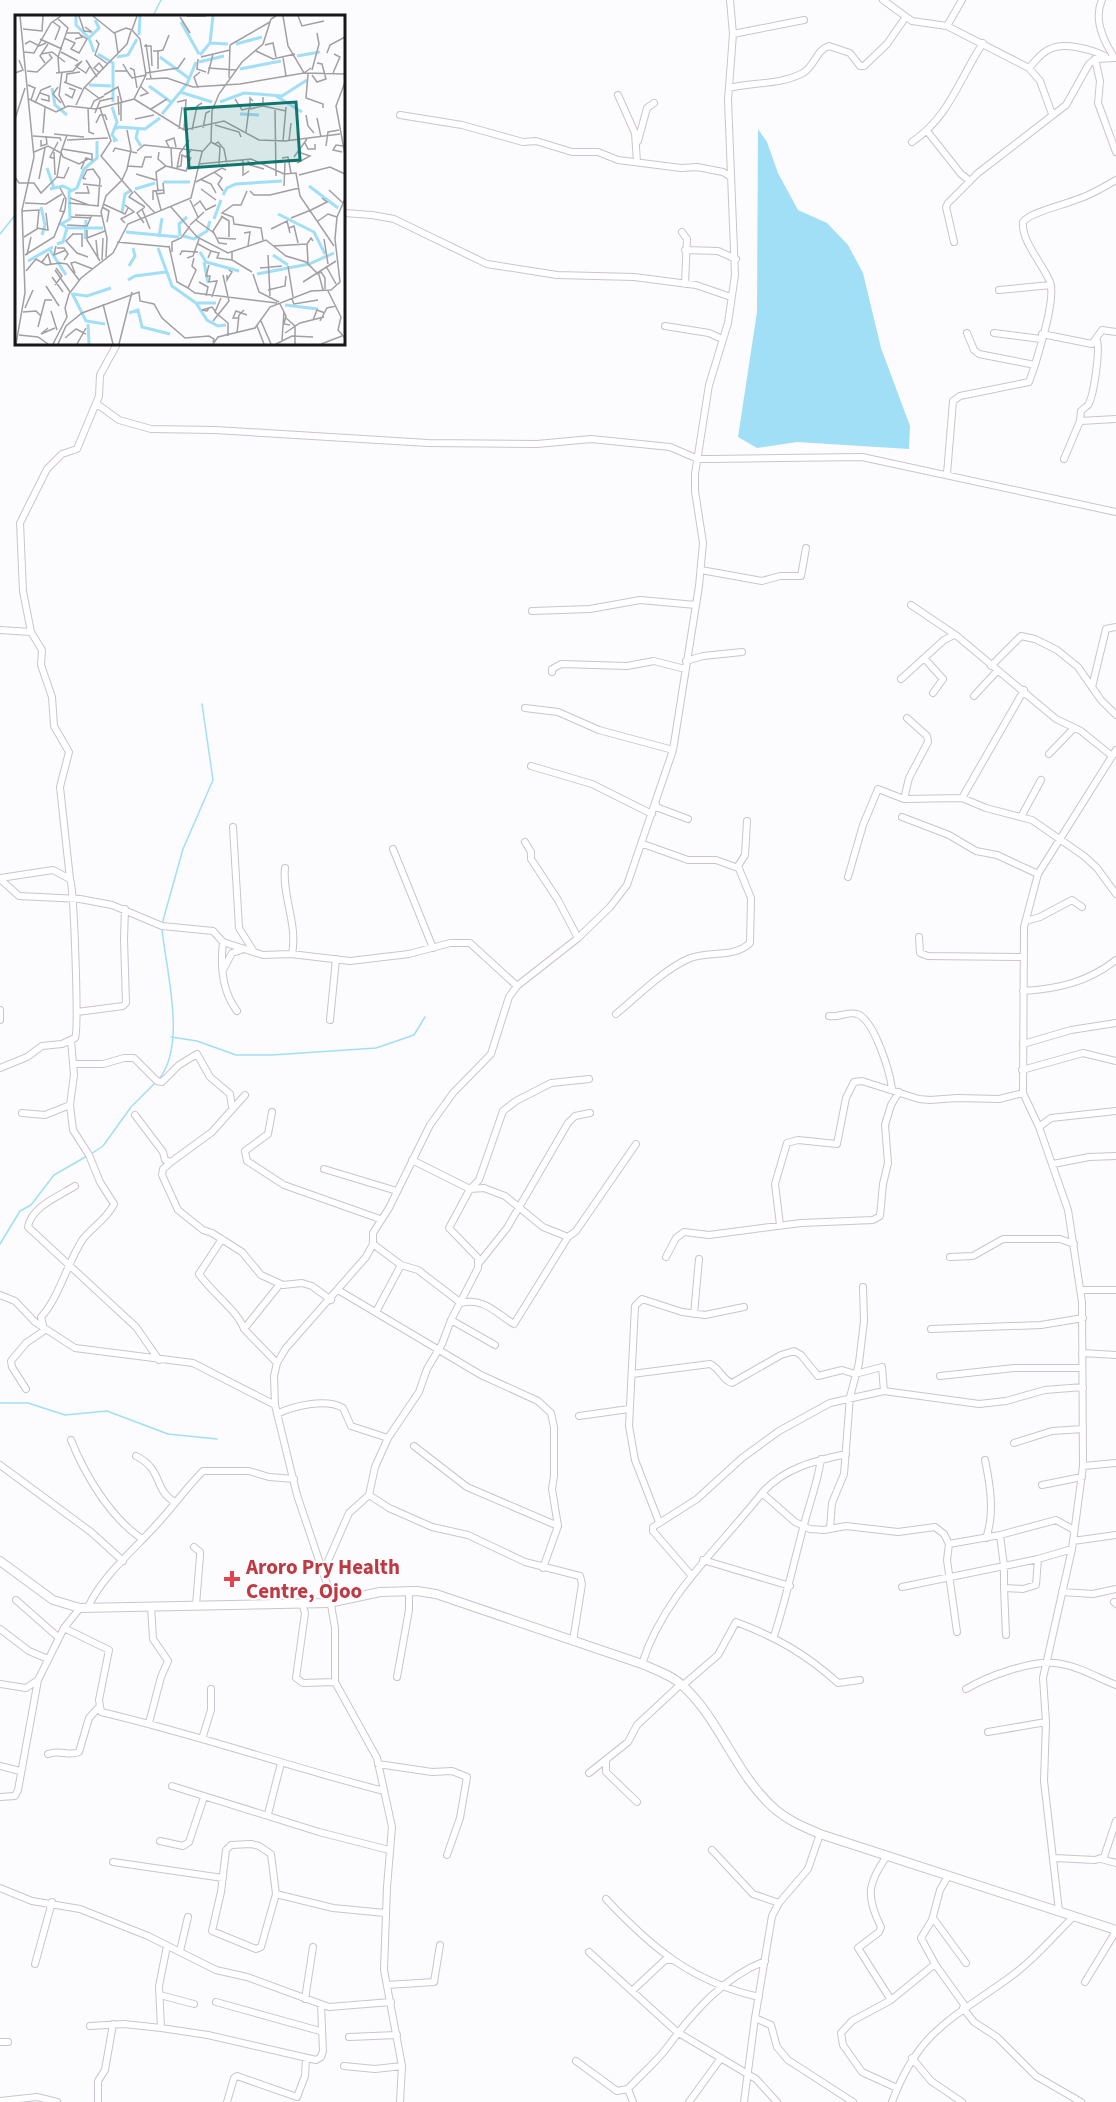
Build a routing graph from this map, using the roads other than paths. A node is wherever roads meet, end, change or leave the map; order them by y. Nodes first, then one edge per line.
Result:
1 (730, 0) edge
2 (883, 0) edge
3 (962, 0) edge
4 (1102, 0) edge
5 (905, 18) junction
6 (804, 20) dead end
7 (947, 26) junction
8 (733, 34) junction
9 (983, 42) junction
10 (1106, 57) junction
11 (1115, 57) edge
12 (1095, 58) junction
13 (1029, 68) junction
14 (729, 88) junction
15 (618, 95) dead end
16 (654, 103) dead end
17 (645, 114) junction
18 (1052, 114) junction
19 (400, 115) dead end
20 (631, 123) junction
21 (927, 131) junction
22 (637, 142) junction
23 (912, 142) dead end
24 (1116, 152) edge
25 (637, 162) junction
26 (732, 177) junction
27 (1116, 180) edge
28 (970, 182) junction
29 (345, 213) edge
30 (682, 232) dead end
31 (954, 242) dead end
32 (686, 250) junction
33 (736, 259) junction
34 (685, 284) junction
35 (1051, 285) junction
36 (999, 290) dead end
37 (731, 297) junction
38 (665, 326) dead end
39 (1116, 332) edge
40 (968, 333) dead end
41 (994, 333) dead end
42 (1042, 336) junction
43 (722, 339) junction
44 (1097, 341) junction
45 (116, 345) edge
46 (1035, 365) junction
47 (97, 404) junction
48 (1116, 419) edge
49 (1080, 420) junction
50 (698, 459) junction
51 (1064, 459) dead end
52 (947, 474) junction
53 (1116, 512) edge
54 (806, 548) dead end
55 (701, 570) junction
56 (696, 605) junction
57 (911, 605) dead end
58 (532, 611) dead end
59 (1116, 627) edge
60 (0, 630) edge
61 (31, 632) junction
62 (954, 635) junction
63 (742, 652) dead end
64 (924, 658) junction
65 (686, 660) junction
66 (685, 669) junction
67 (994, 669) junction
68 (552, 672) dead end
69 (901, 679) dead end
70 (1092, 687) junction
71 (1024, 690) junction
72 (933, 693) dead end
73 (974, 696) dead end
74 (525, 708) dead end
75 (1116, 715) edge
76 (907, 718) dead end
77 (1074, 728) junction
78 (673, 750) junction
79 (1114, 753) edge
80 (1049, 754) dead end
81 (531, 766) dead end
82 (1041, 780) dead end
83 (962, 798) junction
84 (904, 799) junction
85 (656, 803) junction
86 (652, 814) junction
87 (902, 817) dead end
88 (1021, 817) junction
89 (688, 819) dead end
90 (747, 821) dead end
91 (233, 826) dead end
92 (1059, 837) junction
93 (525, 842) dead end
94 (643, 844) junction
95 (393, 849) dead end
96 (738, 866) junction
97 (285, 868) dead end
98 (1038, 874) junction
99 (848, 877) dead end
100 (0, 878) edge
101 (70, 879) junction
102 (1116, 894) edge
103 (73, 898) junction
104 (1082, 907) dead end
105 (125, 909) junction
106 (1026, 921) junction
107 (919, 937) dead end
108 (578, 938) junction
109 (224, 942) junction
110 (433, 948) junction
111 (241, 950) junction
112 (254, 953) junction
113 (292, 954) junction
114 (1023, 957) junction
115 (336, 959) junction
116 (1116, 960) edge
117 (222, 970) junction
118 (517, 986) junction
119 (1023, 991) junction
120 (0, 1010) edge
121 (237, 1011) dead end
122 (77, 1012) junction
123 (616, 1014) dead end
124 (829, 1016) dead end
125 (0, 1020) edge
126 (330, 1020) dead end
127 (1116, 1023) edge
128 (71, 1040) junction
129 (1023, 1044) junction
130 (1116, 1061) edge
131 (73, 1064) junction
132 (0, 1068) edge
133 (1022, 1070) junction
134 (589, 1079) dead end
135 (892, 1089) junction
136 (899, 1092) junction
137 (1023, 1093) junction
138 (245, 1095) dead end
139 (70, 1105) junction
140 (232, 1107) junction
141 (1116, 1111) edge
142 (272, 1112) dead end
143 (22, 1113) dead end
144 (590, 1113) dead end
145 (135, 1115) dead end
146 (1039, 1127) junction
147 (636, 1144) dead end
148 (1116, 1156) edge
149 (412, 1160) junction
150 (171, 1162) junction
151 (1053, 1164) junction
152 (324, 1169) dead end
153 (75, 1186) dead end
154 (470, 1189) junction
155 (397, 1191) junction
156 (519, 1205) junction
157 (380, 1219) junction
158 (780, 1225) junction
159 (568, 1237) junction
160 (222, 1239) junction
161 (373, 1244) junction
162 (1074, 1244) junction
163 (666, 1257) dead end
164 (950, 1257) dead end
165 (699, 1258) dead end
166 (479, 1263) junction
167 (401, 1265) junction
168 (69, 1266) junction
169 (280, 1284) junction
170 (863, 1287) dead end
171 (338, 1290) junction
172 (1081, 1290) junction
173 (1116, 1290) edge
174 (0, 1295) edge
175 (330, 1299) junction
176 (462, 1303) junction
177 (744, 1307) dead end
178 (376, 1312) junction
179 (694, 1314) junction
180 (1083, 1318) junction
181 (451, 1320) junction
182 (45, 1329) junction
183 (244, 1329) junction
184 (931, 1329) dead end
185 (495, 1345) dead end
186 (438, 1350) junction
187 (1082, 1353) junction
188 (1116, 1355) edge
189 (159, 1360) junction
190 (277, 1363) junction
191 (1082, 1368) junction
192 (632, 1374) junction
193 (855, 1374) junction
194 (940, 1376) dead end
195 (1083, 1387) junction
196 (26, 1389) dead end
197 (884, 1391) junction
198 (850, 1397) junction
199 (275, 1405) junction
200 (629, 1409) junction
201 (277, 1414) junction
202 (579, 1416) dead end
203 (1083, 1429) junction
204 (388, 1438) junction
205 (71, 1440) dead end
206 (1014, 1443) dead end
207 (414, 1446) dead end
208 (846, 1454) junction
209 (136, 1456) dead end
210 (821, 1459) junction
211 (985, 1460) dead end
212 (1116, 1463) edge
213 (0, 1465) edge
214 (1083, 1466) junction
215 (1082, 1477) junction
216 (294, 1479) junction
217 (1042, 1485) dead end
218 (762, 1493) junction
219 (369, 1495) junction
220 (175, 1502) junction
221 (659, 1522) junction
222 (558, 1526) junction
223 (803, 1527) junction
224 (830, 1528) junction
225 (1074, 1530) junction
226 (1000, 1535) junction
227 (1116, 1535) edge
228 (986, 1538) junction
229 (142, 1539) junction
230 (1073, 1541) junction
231 (949, 1544) junction
232 (194, 1547) dead end
233 (1072, 1549) junction
234 (1038, 1559) junction
235 (703, 1560) junction
236 (0, 1561) edge
237 (123, 1561) junction
238 (1004, 1566) junction
239 (543, 1568) junction
240 (324, 1570) junction
241 (691, 1575) junction
242 (949, 1576) junction
243 (790, 1586) junction
244 (902, 1587) dead end
245 (1004, 1587) junction
246 (1116, 1589) edge
247 (409, 1590) junction
248 (1062, 1592) junction
249 (16, 1600) dead end
250 (302, 1603) junction
251 (329, 1603) junction
252 (196, 1605) junction
253 (151, 1606) junction
254 (84, 1608) junction
255 (64, 1628) junction
256 (0, 1629) edge
257 (957, 1632) dead end
258 (1006, 1635) dead end
259 (774, 1636) junction
260 (58, 1637) junction
261 (573, 1641) junction
262 (48, 1659) junction
263 (1045, 1663) junction
264 (642, 1664) junction
265 (397, 1677) dead end
266 (38, 1680) junction
267 (860, 1680) dead end
268 (335, 1682) junction
269 (0, 1684) edge
270 (682, 1685) junction
271 (1116, 1685) edge
272 (211, 1689) dead end
273 (966, 1689) dead end
274 (98, 1708) junction
275 (1046, 1722) junction
276 (149, 1723) junction
277 (988, 1732) dead end
278 (202, 1739) junction
279 (48, 1754) dead end
280 (606, 1761) junction
281 (281, 1763) junction
282 (378, 1764) junction
283 (0, 1766) edge
284 (20, 1771) junction
285 (589, 1773) dead end
286 (172, 1786) dead end
287 (384, 1791) junction
288 (0, 1797) edge
289 (204, 1797) junction
290 (637, 1802) dead end
291 (268, 1814) junction
292 (1116, 1821) edge
293 (820, 1834) junction
294 (160, 1841) dead end
295 (389, 1850) junction
296 (712, 1850) dead end
297 (447, 1855) dead end
298 (887, 1856) junction
299 (1054, 1858) junction
300 (1101, 1859) junction
301 (113, 1862) dead end
302 (1116, 1863) edge
303 (948, 1876) junction
304 (223, 1878) junction
305 (3, 1889) edge
306 (276, 1894) junction
307 (0, 1896) edge
308 (606, 1899) dead end
309 (52, 1902) junction
310 (779, 1903) junction
311 (1059, 1911) junction
312 (385, 1913) junction
313 (1074, 1916) junction
314 (188, 1917) dead end
315 (933, 1918) junction
316 (1116, 1931) edge
317 (440, 1945) dead end
318 (167, 1946) junction
319 (313, 1947) dead end
320 (180, 1952) junction
321 (589, 1952) dead end
322 (672, 1960) junction
323 (765, 1961) junction
324 (966, 1963) dead end
325 (35, 1964) dead end
326 (935, 1964) junction
327 (1085, 1982) dead end
328 (387, 1984) junction
329 (724, 1987) junction
330 (632, 1991) junction
331 (160, 1995) junction
332 (759, 1996) junction
333 (305, 1999) junction
334 (891, 2000) junction
335 (216, 2002) dead end
336 (391, 2002) junction
337 (194, 2004) dead end
338 (321, 2005) junction
339 (964, 2007) junction
340 (754, 2018) junction
341 (113, 2024) junction
342 (90, 2026) dead end
343 (161, 2028) junction
344 (321, 2031) junction
345 (677, 2032) junction
346 (397, 2035) junction
347 (349, 2037) dead end
348 (0, 2042) edge
349 (8, 2042) dead end
350 (306, 2058) junction
351 (721, 2058) junction
352 (912, 2058) junction
353 (576, 2061) dead end
354 (344, 2066) dead end
355 (402, 2066) junction
356 (749, 2076) junction
357 (897, 2088) junction
358 (628, 2089) junction
359 (0, 2101) edge
360 (57, 2102) edge
361 (98, 2102) edge
362 (227, 2102) edge
363 (400, 2102) edge
364 (633, 2102) edge
365 (689, 2102) edge
366 (744, 2102) edge
367 (777, 2102) edge
368 (853, 2102) edge
369 (892, 2102) edge
370 (962, 2102) edge
371 (1081, 2102) edge

1 - 8 street
2 - 5 street
3 - 7 street
4 - 11 street
5 - 7 street
5 - 14 street
6 - 8 street
7 - 9 street
8 - 14 street
9 - 13 street
9 - 21 street
10 - 11 street
10 - 12 street
10 - 13 street
12 - 18 street
12 - 24 street
13 - 18 street
14 - 26 street
15 - 20 street
16 - 17 street
17 - 20 street
17 - 22 street
18 - 28 street
19 - 25 street
20 - 22 street
21 - 23 street
21 - 28 street
22 - 25 street
25 - 26 street
26 - 33 street
27 - 35 street
28 - 31 street
29 - 34 street
30 - 32 street
32 - 33 street
32 - 34 street
33 - 37 street
34 - 37 street
35 - 36 street
35 - 42 street
37 - 43 street
38 - 43 street
39 - 44 street
40 - 46 street
41 - 42 street
42 - 44 street
42 - 46 street
43 - 50 street
44 - 49 street
45 - 47 street
46 - 52 street
47 - 50 street
47 - 61 street
48 - 49 street
49 - 51 street
50 - 52 street
50 - 55 street
52 - 53 street
54 - 55 street
55 - 56 street
56 - 58 street
56 - 65 street
57 - 62 street
59 - 70 street
60 - 61 street
61 - 101 street
62 - 64 street
62 - 67 street
63 - 65 street
64 - 69 street
64 - 72 street
65 - 66 street
66 - 68 street
66 - 78 street
67 - 70 street
67 - 71 street
67 - 73 street
70 - 75 street
71 - 77 street
71 - 83 street
74 - 78 street
76 - 84 street
77 - 79 street
77 - 80 street
78 - 85 street
79 - 92 street
81 - 86 street
82 - 88 street
83 - 84 street
83 - 88 street
84 - 99 street
85 - 86 street
85 - 89 street
86 - 94 street
87 - 98 street
88 - 92 street
90 - 96 street
91 - 112 street
92 - 98 street
92 - 102 street
93 - 108 street
94 - 96 street
94 - 108 street
95 - 110 street
96 - 123 street
97 - 113 street
98 - 106 street
100 - 101 street
100 - 103 street
101 - 103 street
103 - 105 street
103 - 122 street
104 - 106 street
105 - 109 street
105 - 122 street
106 - 114 street
107 - 114 street
108 - 118 street
109 - 111 street
109 - 117 street
110 - 115 street
110 - 118 street
111 - 112 street
111 - 117 street
112 - 113 street
113 - 115 street
114 - 119 street
115 - 126 street
116 - 119 street
117 - 121 street
118 - 149 street
119 - 129 street
120 - 125 street
122 - 128 street
124 - 135 street
127 - 129 street
128 - 131 street
128 - 132 street
129 - 133 street
130 - 133 street
131 - 139 street
131 - 140 street
133 - 137 street
134 - 154 street
135 - 136 street
135 - 158 street
136 - 137 street
136 - 158 street
137 - 146 street
138 - 140 street
139 - 143 street
139 - 168 street
140 - 150 street
141 - 146 street
142 - 157 street
144 - 156 street
145 - 150 street
146 - 151 street
147 - 159 street
148 - 151 street
149 - 154 street
149 - 155 street
150 - 160 street
151 - 162 street
152 - 155 street
153 - 168 street
154 - 156 street
154 - 166 street
155 - 157 street
156 - 159 street
156 - 166 street
157 - 161 street
158 - 163 street
159 - 176 street
160 - 169 street
160 - 183 street
161 - 167 street
161 - 171 street
162 - 164 street
162 - 172 street
165 - 179 street
166 - 176 street
167 - 176 street
167 - 178 street
168 - 182 street
168 - 189 street
169 - 175 street
169 - 183 street
170 - 193 street
171 - 175 street
171 - 178 street
172 - 173 street
172 - 180 street
174 - 182 street
175 - 190 street
176 - 181 street
177 - 179 street
178 - 186 street
179 - 192 street
180 - 184 street
180 - 187 street
181 - 185 street
181 - 186 street
182 - 189 street
182 - 196 street
183 - 190 street
186 - 204 street
186 - 222 street
187 - 188 street
187 - 191 street
189 - 199 street
190 - 199 street
191 - 194 street
191 - 195 street
192 - 193 street
192 - 200 street
193 - 197 street
193 - 198 street
195 - 197 street
195 - 203 street
197 - 198 street
198 - 208 street
198 - 221 street
199 - 201 street
200 - 202 street
200 - 221 street
201 - 204 street
201 - 216 street
203 - 206 street
203 - 214 street
204 - 219 street
205 - 229 street
207 - 222 street
208 - 210 street
208 - 224 street
209 - 220 street
210 - 218 street
210 - 223 street
211 - 228 street
212 - 214 street
213 - 237 street
214 - 215 street
215 - 217 street
215 - 225 street
216 - 220 street
216 - 240 street
218 - 223 street
218 - 235 street
219 - 239 street
219 - 240 street
220 - 229 street
221 - 241 street
222 - 239 street
223 - 224 street
223 - 243 street
224 - 231 street
225 - 226 street
225 - 230 street
226 - 228 street
226 - 238 street
227 - 230 street
228 - 231 street
229 - 237 street
230 - 233 street
231 - 242 street
232 - 252 street
233 - 234 street
233 - 248 street
234 - 238 street
234 - 245 street
235 - 241 street
235 - 243 street
236 - 254 main road
237 - 254 street
238 - 242 street
238 - 245 street
239 - 261 street
240 - 251 street
241 - 264 street
242 - 244 street
242 - 257 street
243 - 259 street
245 - 258 street
246 - 248 street
247 - 251 main road
247 - 261 main road
247 - 265 street
248 - 263 street
249 - 260 street
250 - 251 main road
250 - 252 main road
250 - 268 street
251 - 268 street
252 - 253 main road
253 - 254 main road
253 - 276 street
254 - 255 street
255 - 260 street
255 - 274 street
256 - 262 street
259 - 267 street
259 - 270 street
260 - 262 street
261 - 264 main road
262 - 266 street
263 - 271 street
263 - 273 street
263 - 275 street
264 - 270 main road
266 - 269 street
266 - 284 street
268 - 282 street
270 - 280 street
270 - 293 main road
272 - 278 street
274 - 276 street
274 - 279 street
275 - 277 street
275 - 299 street
276 - 278 street
278 - 281 street
280 - 285 street
280 - 290 street
281 - 287 street
281 - 291 street
282 - 287 street
282 - 297 street
283 - 284 street
284 - 288 street
286 - 289 street
287 - 295 street
289 - 291 street
289 - 294 street
291 - 295 street
292 - 300 street
293 - 298 main road
293 - 310 street
295 - 312 street
296 - 310 street
298 - 303 main road
298 - 334 street
299 - 300 street
299 - 311 street
300 - 302 street
301 - 304 street
303 - 311 main road
303 - 315 street
304 - 306 street
304 - 306 street
305 - 307 street
305 - 309 street
306 - 312 street
308 - 322 street
309 - 318 street
309 - 325 street
310 - 323 street
311 - 313 main road
312 - 328 street
313 - 316 main road
313 - 339 street
314 - 320 street
315 - 324 street
315 - 326 street
316 - 327 street
317 - 328 street
318 - 320 street
318 - 331 street
319 - 333 street
320 - 333 street
321 - 330 street
322 - 329 street
322 - 330 street
323 - 329 street
323 - 332 street
326 - 334 street
326 - 339 street
328 - 336 street
329 - 332 street
329 - 345 street
330 - 345 street
331 - 337 street
331 - 343 street
332 - 340 street
333 - 338 street
334 - 357 street
335 - 344 street
336 - 338 street
336 - 346 street
338 - 344 street
339 - 352 street
339 - 371 street
340 - 356 street
340 - 368 street
341 - 342 street
341 - 343 street
341 - 361 street
343 - 350 street
344 - 350 street
345 - 351 street
345 - 358 street
346 - 347 street
346 - 355 street
348 - 349 street
350 - 362 street
351 - 356 street
351 - 365 street
352 - 357 street
352 - 370 street
353 - 358 street
354 - 355 street
355 - 363 street
356 - 366 street
356 - 367 street
357 - 369 street
358 - 364 street
359 - 360 street

